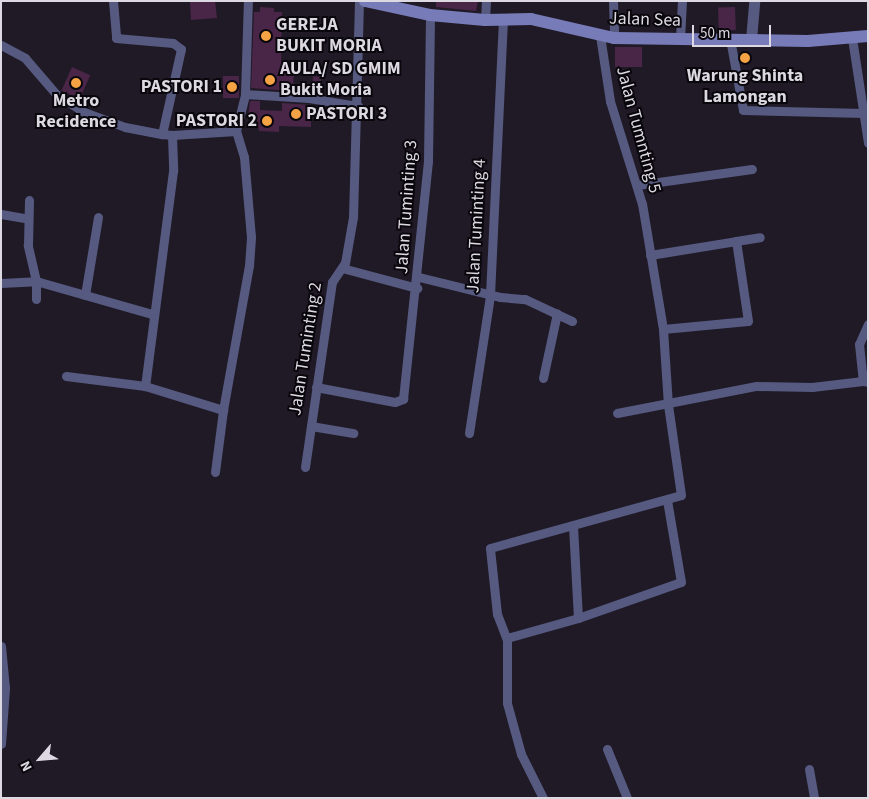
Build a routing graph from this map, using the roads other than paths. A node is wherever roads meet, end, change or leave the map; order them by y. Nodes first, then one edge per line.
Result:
1 (114, 1) edge
2 (248, 1) edge
3 (359, 1) edge
4 (365, 1) edge
5 (486, 1) edge
6 (613, 1) edge
7 (682, 1) edge
8 (754, 1) edge
9 (408, 6) edge
10 (430, 15) junction
11 (503, 19) junction
12 (484, 20) junction
13 (600, 36) junction
14 (868, 36) edge
15 (614, 38) junction
16 (852, 38) junction
17 (680, 39) junction
18 (730, 39) junction
19 (751, 39) junction
20 (1, 45) edge
21 (245, 94) junction
22 (358, 106) junction
23 (864, 114) junction
24 (236, 131) junction
25 (167, 134) junction
26 (868, 142) edge
27 (752, 169) dead end
28 (637, 186) junction
29 (28, 200) dead end
30 (1, 214) edge
31 (98, 217) dead end
32 (28, 219) junction
33 (760, 237) dead end
34 (736, 241) junction
35 (650, 255) junction
36 (342, 268) junction
37 (419, 277) junction
38 (36, 281) junction
39 (1, 283) edge
40 (417, 288) junction
41 (85, 295) junction
42 (490, 295) junction
43 (36, 299) dead end
44 (557, 313) junction
45 (152, 314) junction
46 (572, 321) dead end
47 (868, 324) edge
48 (663, 329) junction
49 (66, 376) dead end
50 (543, 378) dead end
51 (866, 382) edge
52 (145, 386) junction
53 (316, 387) junction
54 (668, 405) junction
55 (223, 410) junction
56 (617, 413) dead end
57 (311, 426) junction
58 (353, 432) dead end
59 (469, 433) dead end
60 (306, 467) dead end
61 (215, 472) dead end
62 (666, 500) junction
63 (574, 525) junction
64 (578, 618) junction
65 (507, 638) junction
66 (1, 646) edge
67 (1, 744) edge
68 (607, 749) dead end
69 (809, 768) dead end
70 (543, 798) edge
71 (627, 798) edge
72 (814, 798) edge

1 - 25 street
2 - 21 street
3 - 22 street, Jalan Tuminting 2
4 - 9 main road, Jalan Sea
5 - 12 street
6 - 15 street
7 - 17 street
8 - 19 street
9 - 10 main road, Jalan Sea
10 - 12 main road, Jalan Sea
10 - 37 street, Jalan Tuminting 3
11 - 12 main road, Jalan Sea
11 - 13 main road, Jalan Sea
11 - 42 street, Jalan Tuminting 4
13 - 15 main road, Jalan Sea
13 - 28 street, Jalan Tumnting 5
14 - 16 main road, Jalan Sea
15 - 17 main road, Jalan Sea
16 - 19 main road, Jalan Sea
16 - 23 street
17 - 18 main road, Jalan Sea
18 - 19 main road, Jalan Sea
18 - 23 street
20 - 25 street
21 - 22 street
21 - 24 street
22 - 36 street, Jalan Tuminting 2
23 - 26 street
24 - 25 street
24 - 55 street
25 - 45 street
27 - 28 street
28 - 35 street, Jalan Tumnting 5
29 - 32 street
30 - 32 street
31 - 41 street
32 - 38 street
33 - 34 street
34 - 35 street
34 - 48 street
35 - 48 street, Jalan Tumnting 5
36 - 40 street
36 - 53 street, Jalan Tuminting 2
37 - 40 street, Jalan Tuminting 3
37 - 42 street
38 - 39 street
38 - 41 street
38 - 43 street
40 - 53 street, Jalan Tuminting 3
41 - 45 street
42 - 44 street
42 - 59 street, Jalan Tuminting 4
44 - 46 street
44 - 50 street
45 - 52 street
47 - 51 street
48 - 54 street, Jalan Tumnting 5
49 - 52 street
51 - 54 street
52 - 55 street
53 - 57 street, Jalan Tuminting 2
54 - 56 street
54 - 62 street, Jalan Tumnting 5
55 - 61 street
57 - 58 street
57 - 60 street, Jalan Tuminting 2
62 - 63 street
62 - 64 street
63 - 64 street
63 - 65 street
64 - 65 street
65 - 70 street
66 - 67 street
68 - 71 street
69 - 72 street

